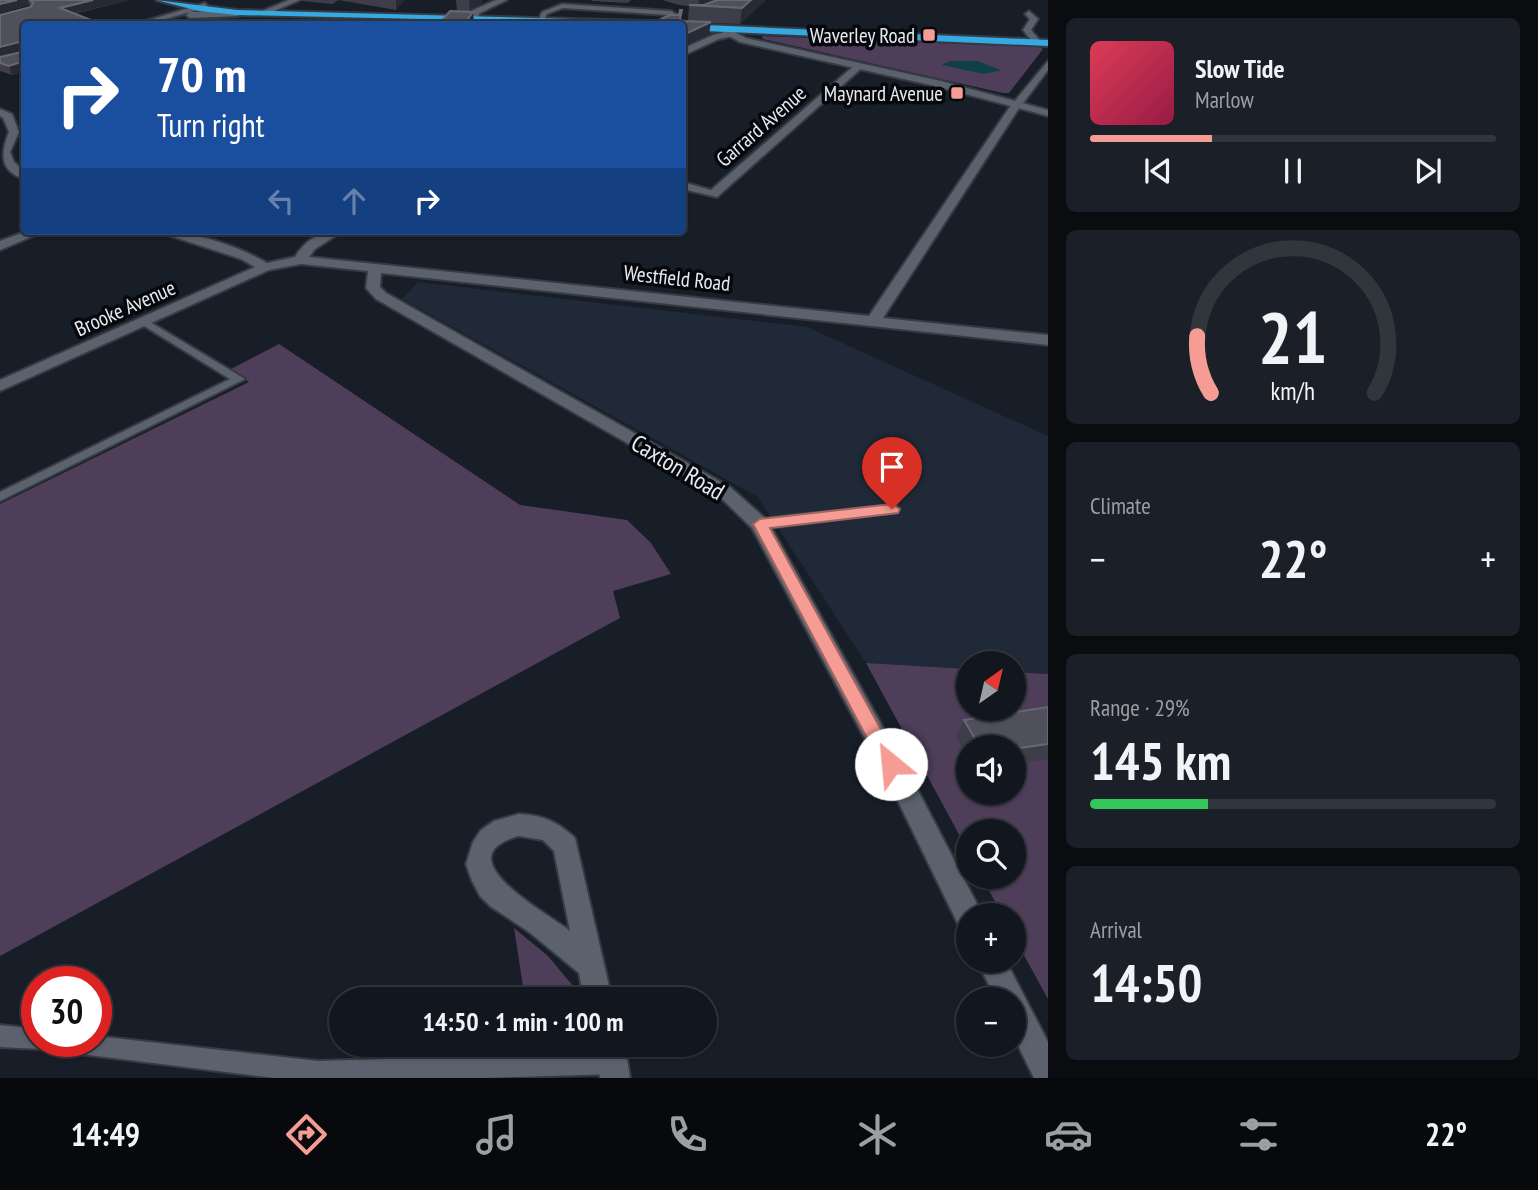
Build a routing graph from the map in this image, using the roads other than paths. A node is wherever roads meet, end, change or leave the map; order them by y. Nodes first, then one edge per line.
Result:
1 (160, 0) edge
2 (184, 0) edge
3 (296, 0) edge
4 (503, 0) edge
5 (205, 5) junction
6 (194, 8) junction
7 (264, 12) junction
8 (236, 14) junction
9 (1046, 15) dead end
10 (172, 16) junction
11 (474, 17) junction
12 (542, 19) junction
13 (674, 19) edge
14 (683, 19) edge
15 (418, 20) edge
16 (151, 21) edge
17 (584, 21) edge
18 (727, 32) junction
19 (1037, 42) junction
20 (1048, 43) edge
21 (686, 51) edge
22 (1048, 64) edge
23 (859, 66) junction
24 (1018, 105) junction
25 (1048, 113) edge
26 (8, 114) edge
27 (2, 152) edge
28 (21, 174) edge
29 (686, 186) edge
30 (29, 235) edge
31 (175, 235) edge
32 (329, 235) edge
33 (0, 246) edge
34 (301, 260) junction
35 (265, 267) junction
36 (375, 267) junction
37 (874, 320) junction
38 (145, 322) junction
39 (1048, 340) edge
40 (0, 386) edge
41 (0, 497) edge
42 (892, 509) dead end
43 (760, 524) junction
44 (962, 903) edge
45 (590, 965) junction
46 (595, 987) edge
47 (1026, 1030) edge
48 (0, 1036) edge
49 (21, 1038) edge
50 (112, 1049) edge
51 (613, 1062) edge
52 (1048, 1073) edge

1 - 6 highway
2 - 5 highway
3 - 7 street
4 - 11 street
5 - 6 street
5 - 7 highway
6 - 8 highway
6 - 10 street
7 - 8 highway
7 - 15 highway
8 - 10 street
9 - 19 street
10 - 16 street
11 - 12 highway
11 - 15 highway
12 - 13 lane
12 - 17 highway
13 - 14 lane
14 - 18 highway
18 - 19 highway
18 - 21 street
18 - 23 street
19 - 20 highway
22 - 24 street
23 - 24 street
23 - 29 street, Garrard Avenue
24 - 25 street
24 - 37 street
26 - 27 street
27 - 28 street
30 - 33 street
31 - 35 street
32 - 34 street
34 - 35 street, Brooke Avenue
34 - 36 street, Westfield Road
35 - 38 street, Brooke Avenue
36 - 37 street, Westfield Road
36 - 43 street, Caxton Road
37 - 39 street, Westfield Road
38 - 40 street, Brooke Avenue
38 - 41 lane
42 - 43 lane
43 - 44 street, Caxton Road
45 - 45 street
45 - 46 street
47 - 52 street
48 - 49 lane
50 - 51 lane

